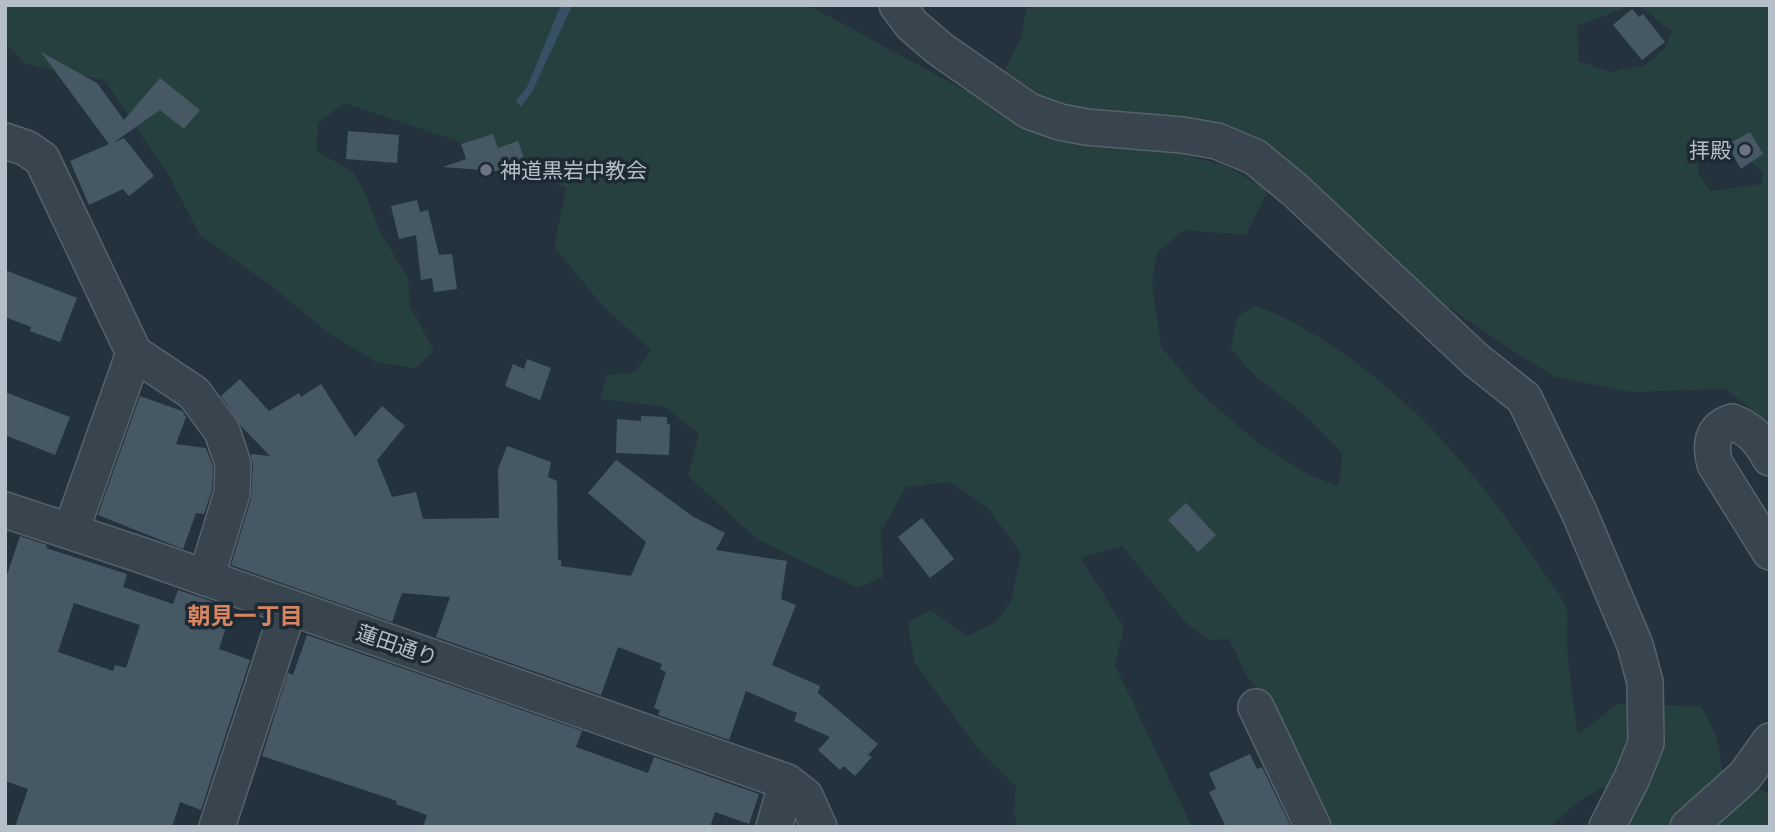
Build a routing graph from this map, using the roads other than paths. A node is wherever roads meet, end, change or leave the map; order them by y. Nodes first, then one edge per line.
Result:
1 (897, 5) edge
2 (5, 141) edge
3 (134, 353) junction
4 (1770, 458) edge
5 (5, 510) edge
6 (71, 531) junction
7 (1770, 552) edge
8 (206, 578) junction
9 (289, 607) junction
10 (1256, 707) dead end
11 (1770, 741) edge
12 (788, 782) junction
13 (217, 827) edge
14 (774, 827) edge
15 (819, 827) edge
16 (1313, 827) edge
17 (1607, 827) edge
18 (1688, 827) edge

1 - 17 street
2 - 3 street
3 - 6 street
3 - 8 street
4 - 7 street
5 - 6 street, 蓮田通り
6 - 8 street, 蓮田通り
8 - 9 street, 蓮田通り
9 - 12 street, 蓮田通り
9 - 13 street
10 - 16 street
11 - 18 street
12 - 14 street
12 - 15 street

